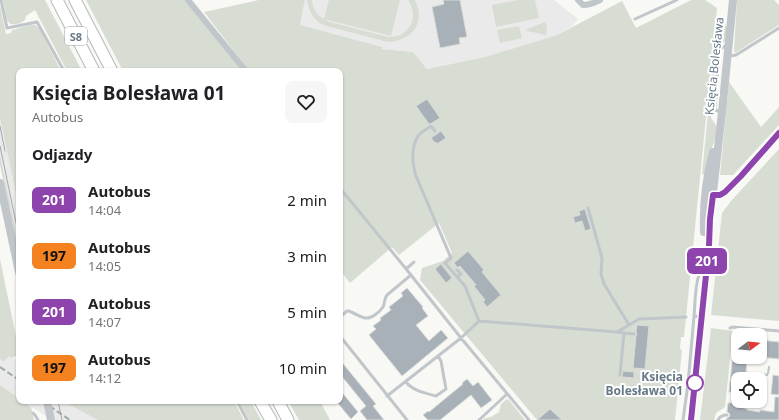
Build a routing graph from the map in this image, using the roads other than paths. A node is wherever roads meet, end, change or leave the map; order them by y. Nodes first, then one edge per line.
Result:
1 (1, 0) edge
2 (57, 0) edge
3 (75, 0) edge
4 (188, 0) edge
5 (578, 0) edge
6 (600, 0) edge
7 (677, 0) edge
8 (733, 0) edge
9 (635, 19) dead end
10 (779, 28) edge
11 (729, 44) junction
12 (727, 57) junction
13 (62, 68) edge
14 (92, 68) edge
15 (110, 68) edge
16 (244, 68) edge
17 (722, 112) junction
18 (434, 132) dead end
19 (779, 133) edge
20 (0, 183) edge
21 (343, 192) edge
22 (709, 195) junction
23 (588, 208) dead end
24 (16, 258) edge
25 (414, 262) dead end
26 (406, 269) junction
27 (457, 270) dead end
28 (411, 276) junction
29 (458, 277) junction
30 (343, 314) edge
31 (698, 316) junction
32 (686, 317) dead end
33 (480, 321) junction
34 (629, 325) junction
35 (730, 328) dead end
36 (779, 331) edge
37 (617, 332) junction
38 (624, 333) junction
39 (634, 334) dead end
40 (461, 338) junction
41 (343, 340) edge
42 (438, 356) junction
43 (620, 375) dead end
44 (406, 382) junction
45 (508, 394) junction
46 (387, 396) junction
47 (48, 404) edge
48 (239, 404) edge
49 (262, 404) edge
50 (280, 404) edge
51 (33, 413) dead end
52 (727, 415) dead end
53 (38, 420) edge
54 (51, 420) edge
55 (247, 420) edge
56 (271, 420) edge
57 (288, 420) edge
58 (407, 420) edge
59 (479, 420) edge
60 (529, 420) edge
61 (683, 420) edge
62 (691, 420) edge
63 (718, 420) edge

1 - 13 lane
2 - 14 highway, S8
3 - 15 highway, S8
4 - 16 street
5 - 6 street
7 - 9 lane
8 - 11 street, Księcia Bolesława
10 - 12 lane
11 - 12 street, Księcia Bolesława
11 - 17 lane
12 - 17 street, Księcia Bolesława
17 - 22 street, Księcia Bolesława
18 - 29 lane
19 - 22 street
20 - 24 street
21 - 26 lane
22 - 31 street, Księcia Bolesława
23 - 34 lane
25 - 26 lane
26 - 28 lane
27 - 29 lane
28 - 30 lane
28 - 40 lane
29 - 33 lane
31 - 61 lane
31 - 62 street, Księcia Bolesława
32 - 34 lane
33 - 37 lane
33 - 40 lane
34 - 37 lane
35 - 36 lane
37 - 38 lane
38 - 39 lane
38 - 43 lane
40 - 42 lane
40 - 45 lane
41 - 46 lane
42 - 44 lane
42 - 44 lane
44 - 46 lane
45 - 59 lane
45 - 60 lane
46 - 58 lane
47 - 54 street, bridge
48 - 55 lane
49 - 56 highway
50 - 57 highway
51 - 53 lane
52 - 63 lane

